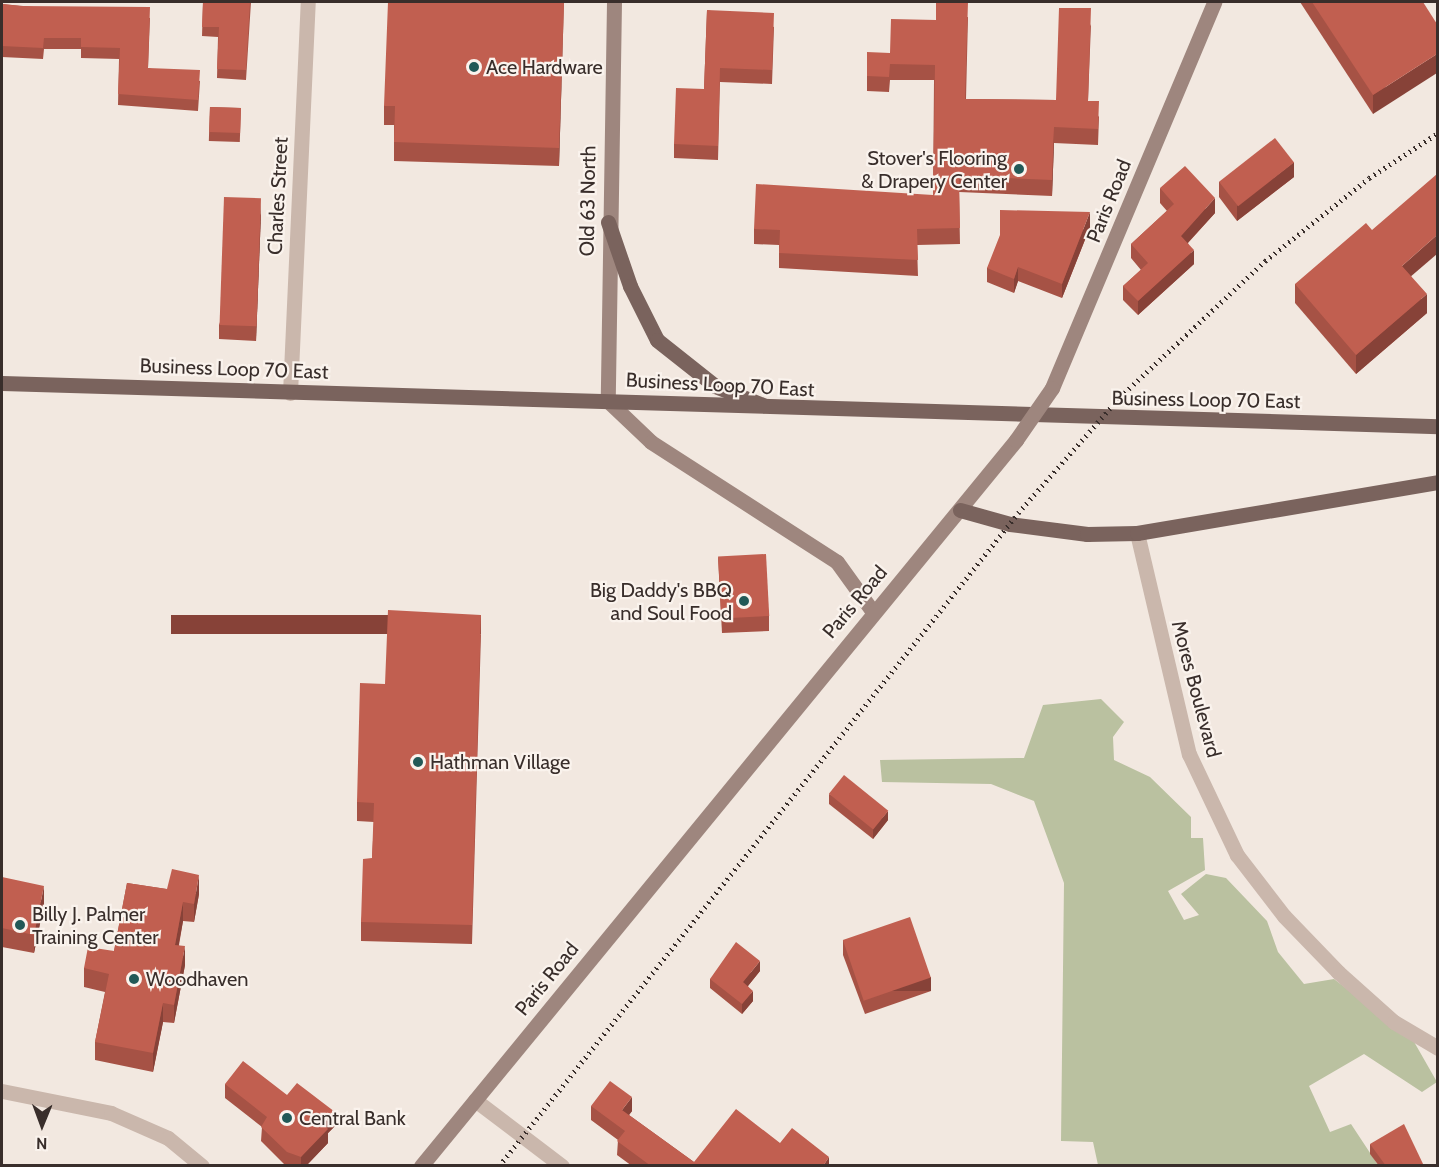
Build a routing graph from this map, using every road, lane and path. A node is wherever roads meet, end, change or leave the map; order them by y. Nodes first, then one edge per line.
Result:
1 (308, 2) edge
2 (615, 2) edge
3 (1214, 2) edge
4 (608, 222) junction
5 (2, 383) edge
6 (290, 393) junction
7 (608, 401) junction
8 (777, 410) junction
9 (1437, 426) edge
10 (1437, 482) edge
11 (960, 510) junction
12 (1137, 533) junction
13 (873, 612) junction
14 (1437, 1048) edge
15 (2, 1091) edge
16 (475, 1100) junction
17 (202, 1166) edge
18 (421, 1166) edge
19 (562, 1166) edge

1 - 6 street, Charles Street
2 - 4 main road, Old 63 North
3 - 11 main road, Paris Road, bridge
4 - 7 main road, Old 63 North
4 - 8 main road
5 - 6 main road, Business Loop 70 East
6 - 7 main road, Business Loop 70 East
7 - 8 main road, Business Loop 70 East
7 - 13 main road
8 - 9 main road, Business Loop 70 East
10 - 12 main road
11 - 12 main road
11 - 13 main road, Paris Road
12 - 14 street, Mores Boulevard
13 - 16 main road, Paris Road
15 - 17 street
16 - 18 main road, Paris Road
16 - 19 street

